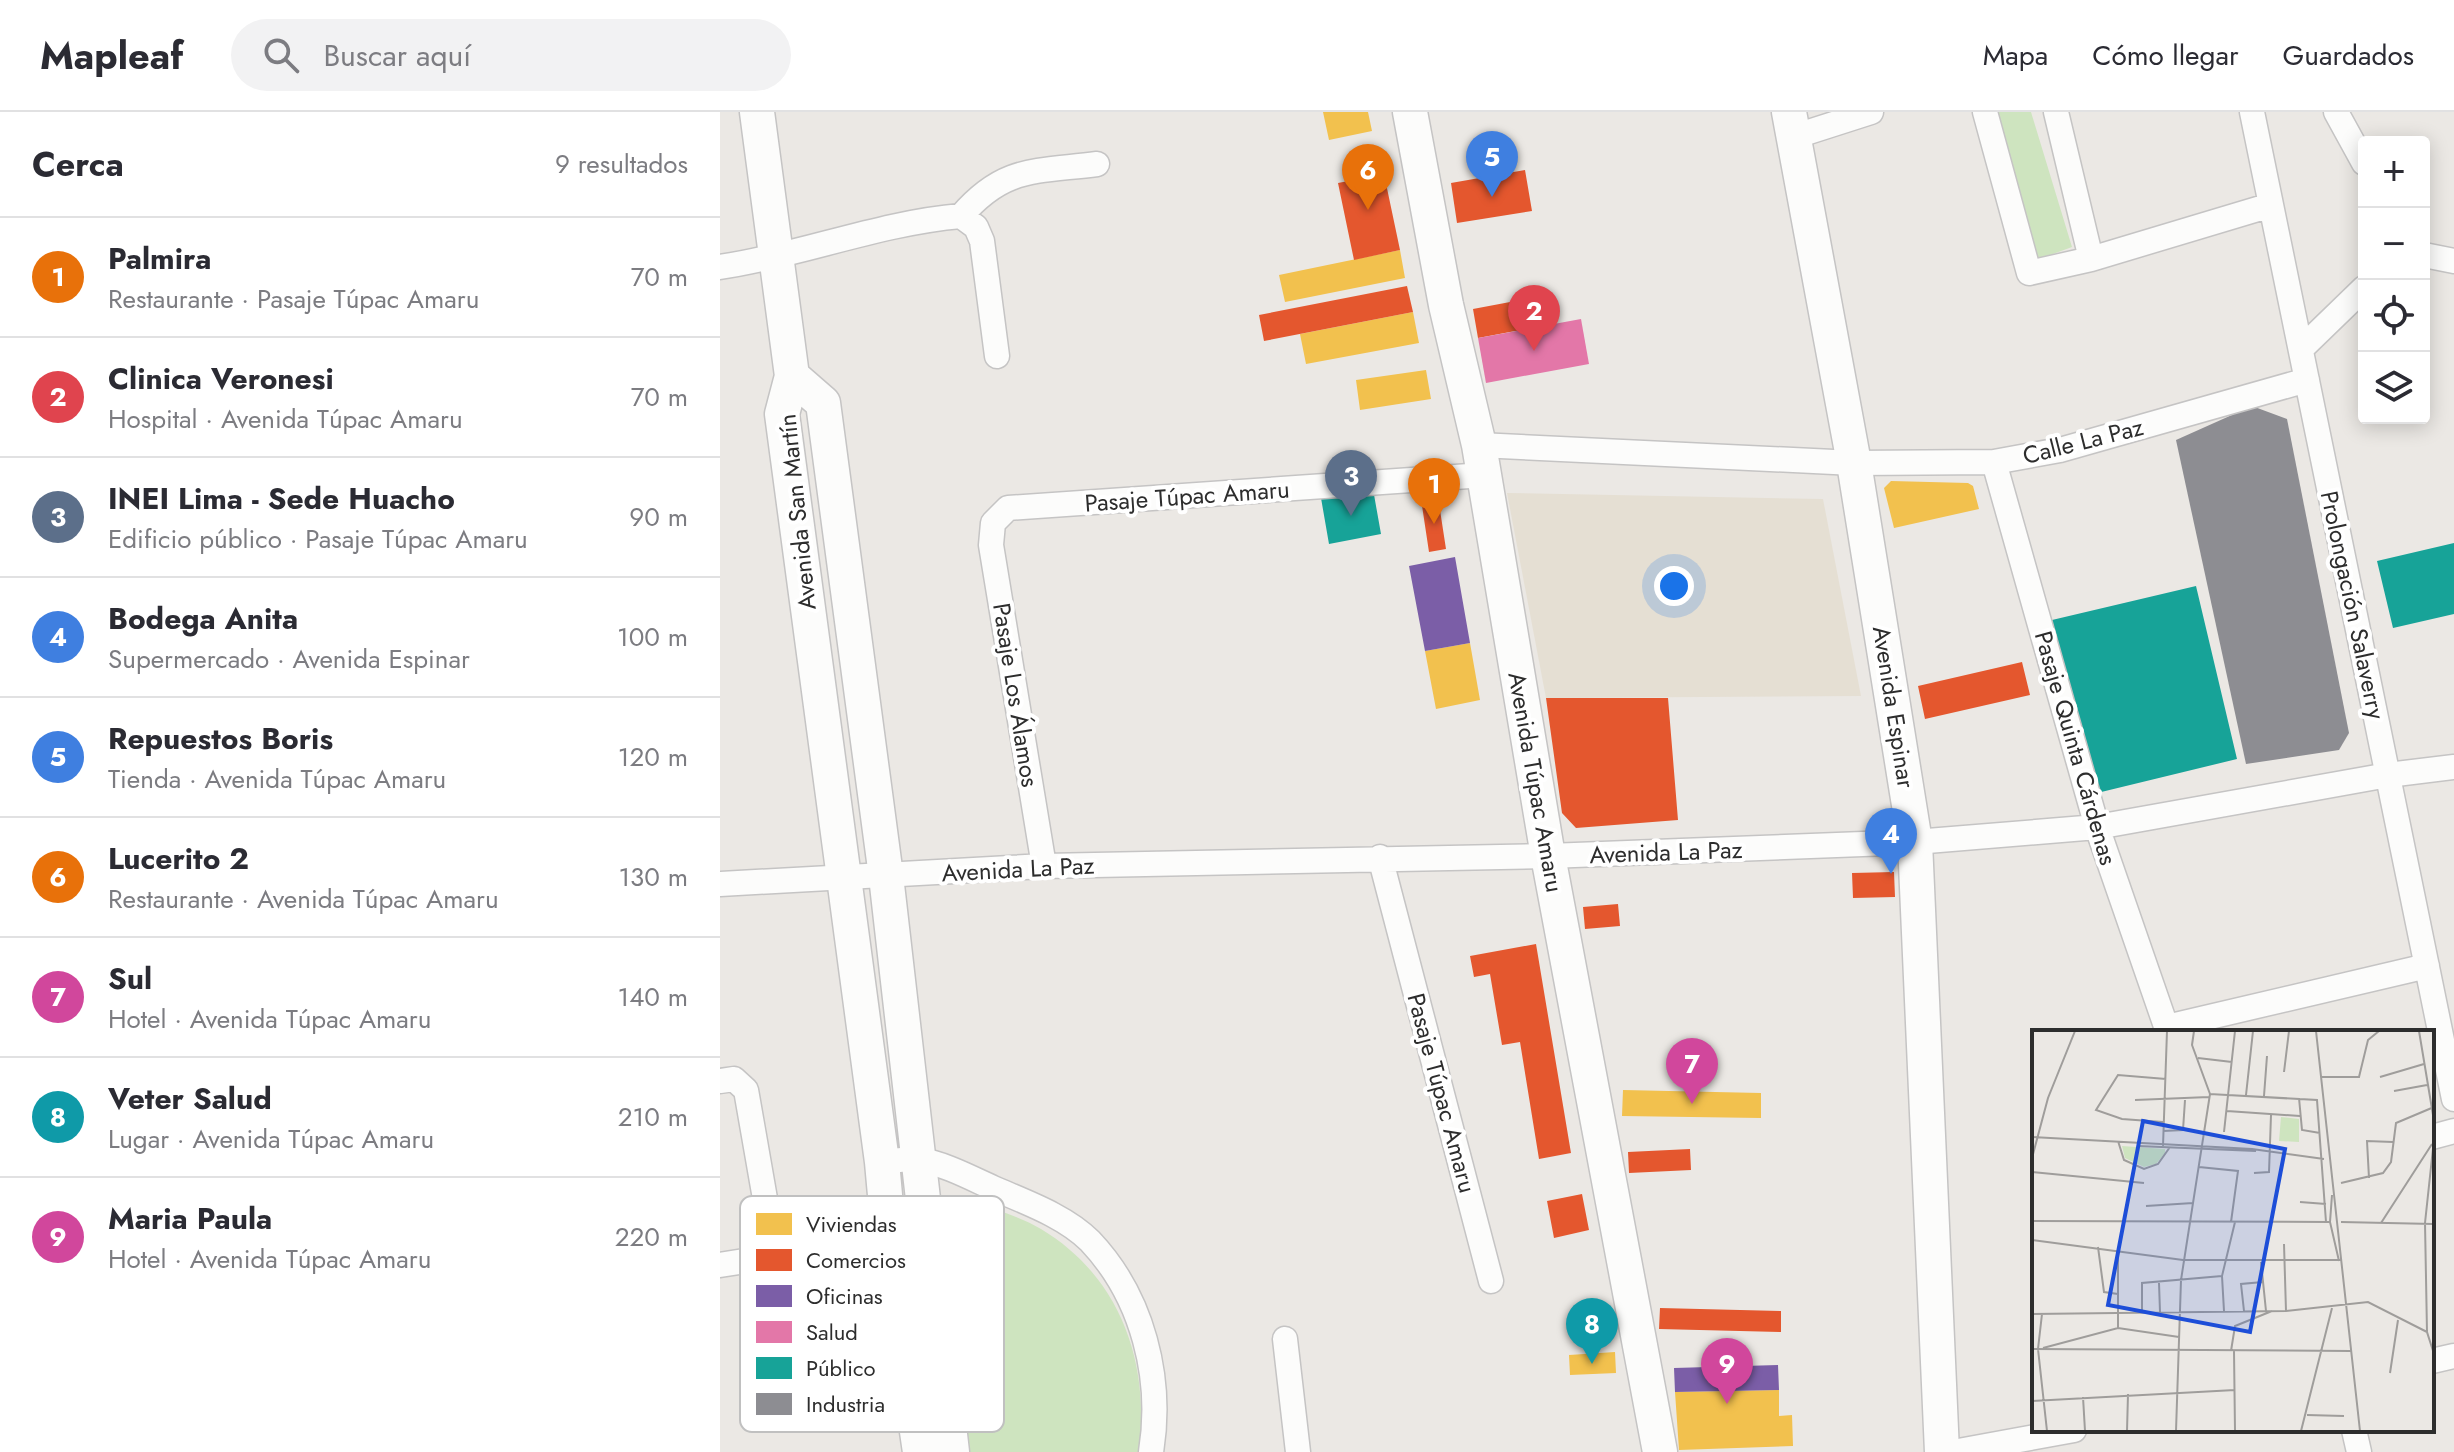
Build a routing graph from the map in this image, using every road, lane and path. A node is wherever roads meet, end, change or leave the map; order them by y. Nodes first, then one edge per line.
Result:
1 (757, 112) edge
2 (1410, 112) edge
3 (1871, 112) edge
4 (1985, 112) edge
5 (2056, 112) edge
6 (2252, 112) edge
7 (2336, 112) edge
8 (1791, 124) edge
9 (2358, 152) edge
10 (1097, 164) dead end
11 (2271, 205) junction
12 (961, 216) junction
13 (2430, 256) edge
14 (775, 259) junction
15 (2091, 259) junction
16 (2454, 261) edge
17 (720, 267) edge
18 (2358, 294) edge
19 (2301, 349) junction
20 (997, 356) dead end
21 (792, 376) junction
22 (2307, 380) junction
23 (1481, 460) junction
24 (1994, 462) junction
25 (1854, 463) junction
26 (993, 523) joint
27 (2454, 767) edge
28 (2388, 775) junction
29 (2097, 827) junction
30 (1915, 842) junction
31 (1548, 856) junction
32 (1380, 857) junction
33 (1044, 866) junction
34 (886, 876) junction
35 (842, 878) junction
36 (720, 884) edge
37 (2427, 966) junction
38 (2167, 1030) edge
39 (731, 1082) edge
40 (2454, 1099) edge
41 (2454, 1131) edge
42 (2434, 1136) edge
43 (919, 1160) junction
44 (882, 1162) junction
45 (765, 1196) edge
46 (885, 1196) edge
47 (923, 1196) edge
48 (740, 1262) edge
49 (720, 1265) edge
50 (1491, 1281) dead end
51 (1285, 1339) dead end
52 (2454, 1356) edge
53 (2434, 1361) edge
54 (917, 1432) edge
55 (950, 1432) edge
56 (2063, 1432) edge
57 (2354, 1432) edge
58 (920, 1452) edge
59 (952, 1452) edge
60 (1151, 1452) edge
61 (1298, 1452) edge
62 (1660, 1452) edge
63 (1942, 1452) edge
64 (1953, 1452) edge
65 (2359, 1452) edge

1 - 14 street
2 - 23 street, Avenida Túpac Amaru
3 - 8 street
4 - 15 street
5 - 15 street
6 - 11 street, Prolongación Salaverry
7 - 9 street
8 - 25 street, Avenida Espinar
10 - 12 street
11 - 15 street
11 - 19 street, Prolongación Salaverry
12 - 14 street
12 - 20 street
13 - 16 street
14 - 17 street
14 - 21 street
18 - 19 street
19 - 22 street, Prolongación Salaverry
21 - 34 street, Avenida San Martín
21 - 35 street, Avenida San Martín
22 - 24 street, Calle La Paz
22 - 28 street, Prolongación Salaverry
23 - 25 street, Pasaje Túpac Amaru
23 - 26 street, Pasaje Túpac Amaru
23 - 31 street, Avenida Túpac Amaru
24 - 25 street, Calle La Paz
24 - 29 street, Pasaje Quinta Cárdenas
25 - 30 street, Avenida Espinar
26 - 33 street, Pasaje Los Álamos
27 - 28 street, Avenida La Paz
28 - 29 street, Avenida La Paz
28 - 37 street, Prolongación Salaverry
29 - 30 street, Avenida La Paz
29 - 38 street, Pasaje Quinta Cárdenas
30 - 31 street, Avenida La Paz
30 - 63 street, Avenida Espinar
31 - 32 street, Avenida La Paz
31 - 62 street, Avenida Túpac Amaru
32 - 33 street, Avenida La Paz
32 - 50 street, Pasaje Túpac Amaru
33 - 34 street, Avenida La Paz
34 - 35 street, Avenida La Paz
34 - 43 street, Avenida San Martín
35 - 36 street, Avenida La Paz
35 - 44 street, Avenida San Martín
37 - 38 street
37 - 40 street, Prolongación Salaverry
39 - 45 street
41 - 42 street
43 - 44 street
43 - 47 street, Avenida San Martín
43 - 60 street
44 - 46 street, Avenida San Martín
48 - 49 street
51 - 61 street
52 - 53 street
54 - 58 street, Avenida San Martín
55 - 59 street, Avenida San Martín
56 - 64 street
57 - 65 street

